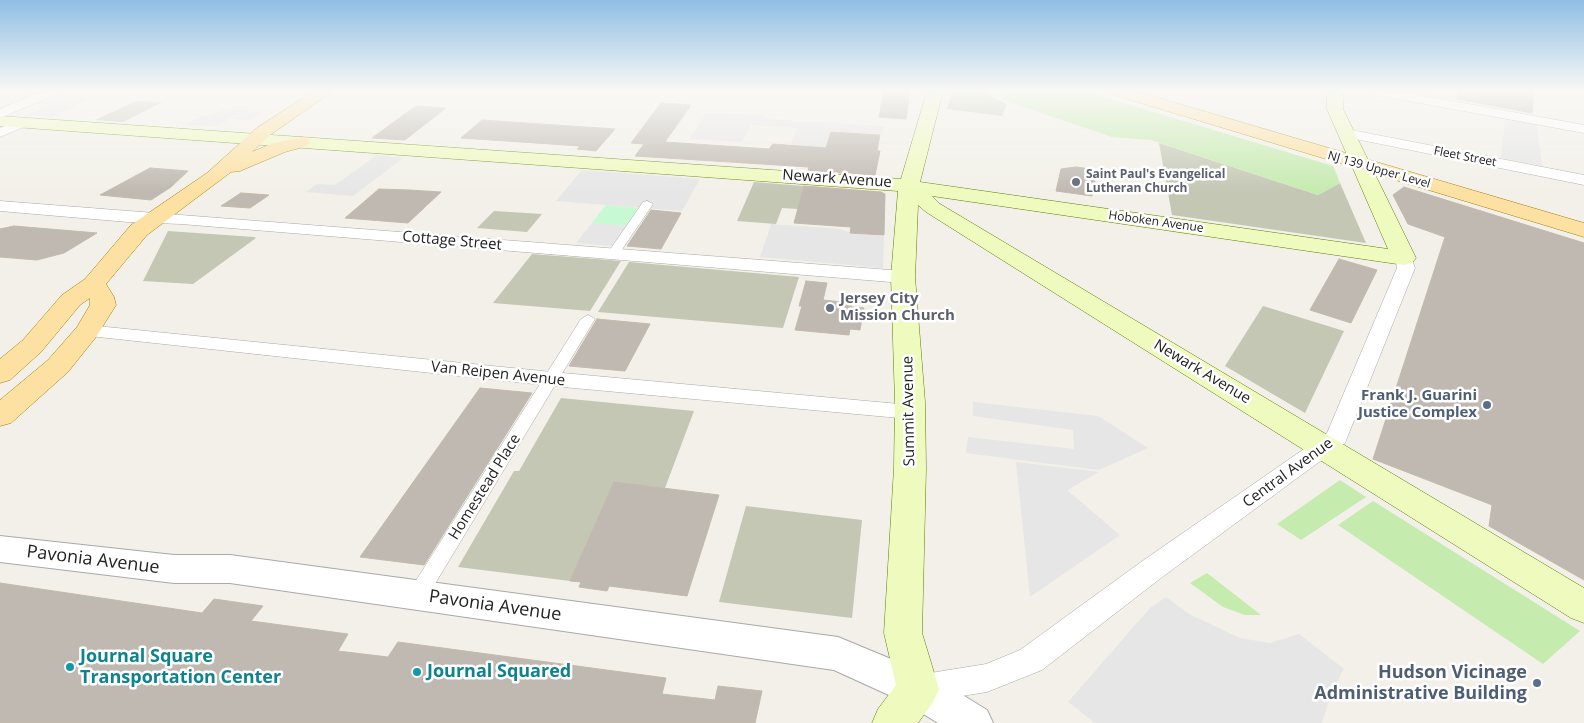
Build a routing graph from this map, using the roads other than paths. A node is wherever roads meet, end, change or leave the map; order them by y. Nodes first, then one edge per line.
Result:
1 (17, 125) edge
2 (64, 125) edge
3 (273, 125) edge
4 (926, 125) edge
5 (1257, 125) edge
6 (1273, 125) edge
7 (1342, 125) edge
8 (1561, 125) edge
9 (1584, 129) edge
10 (0, 132) edge
11 (255, 138) junction
12 (301, 142) junction
13 (1353, 148) junction
14 (218, 173) junction
15 (1584, 180) edge
16 (909, 185) junction
17 (647, 204) dead end
18 (0, 206) edge
19 (1584, 216) edge
20 (156, 218) junction
21 (1584, 230) edge
22 (613, 254) junction
23 (1404, 258) junction
24 (903, 277) junction
25 (94, 284) junction
26 (588, 319) dead end
27 (88, 331) junction
28 (32, 346) junction
29 (0, 374) edge
30 (552, 379) junction
31 (0, 389) edge
32 (910, 412) junction
33 (0, 416) edge
34 (1324, 448) junction
35 (0, 549) edge
36 (417, 596) junction
37 (1584, 608) edge
38 (918, 689) junction
39 (892, 723) edge
40 (973, 723) edge

1 - 10 street
2 - 11 main road, Newark Avenue
3 - 11 main road
4 - 16 main road, Summit Avenue
5 - 13 main road, NJ 139 Upper Level
6 - 13 main road, NJ 139 Upper Level
7 - 13 main road
8 - 9 street
11 - 12 main road, Newark Avenue
11 - 14 main road
12 - 14 main road
12 - 16 main road, Newark Avenue
13 - 15 street, Fleet Street
13 - 19 main road, NJ 139 Upper Level
13 - 21 main road, NJ 139 Upper Level
13 - 23 main road
14 - 20 main road
16 - 23 main road, Hoboken Avenue
16 - 24 main road, Summit Avenue
16 - 34 main road, Newark Avenue
17 - 22 street
18 - 20 street, Cottage Street
20 - 22 street, Cottage Street
20 - 25 main road
22 - 24 street, Cottage Street
23 - 34 street, Central Avenue
24 - 32 main road, Summit Avenue
25 - 27 main road
25 - 28 main road
26 - 30 street, Homestead Place
27 - 30 street, Van Reipen Avenue
27 - 33 main road
28 - 29 main road
28 - 31 main road
30 - 32 street, Van Reipen Avenue
30 - 36 street, Homestead Place
32 - 38 main road, Summit Avenue
34 - 37 main road, Newark Avenue
34 - 38 street, Central Avenue
35 - 36 street, Pavonia Avenue
36 - 38 street, Pavonia Avenue
38 - 39 main road
38 - 40 street, Pavonia Avenue

